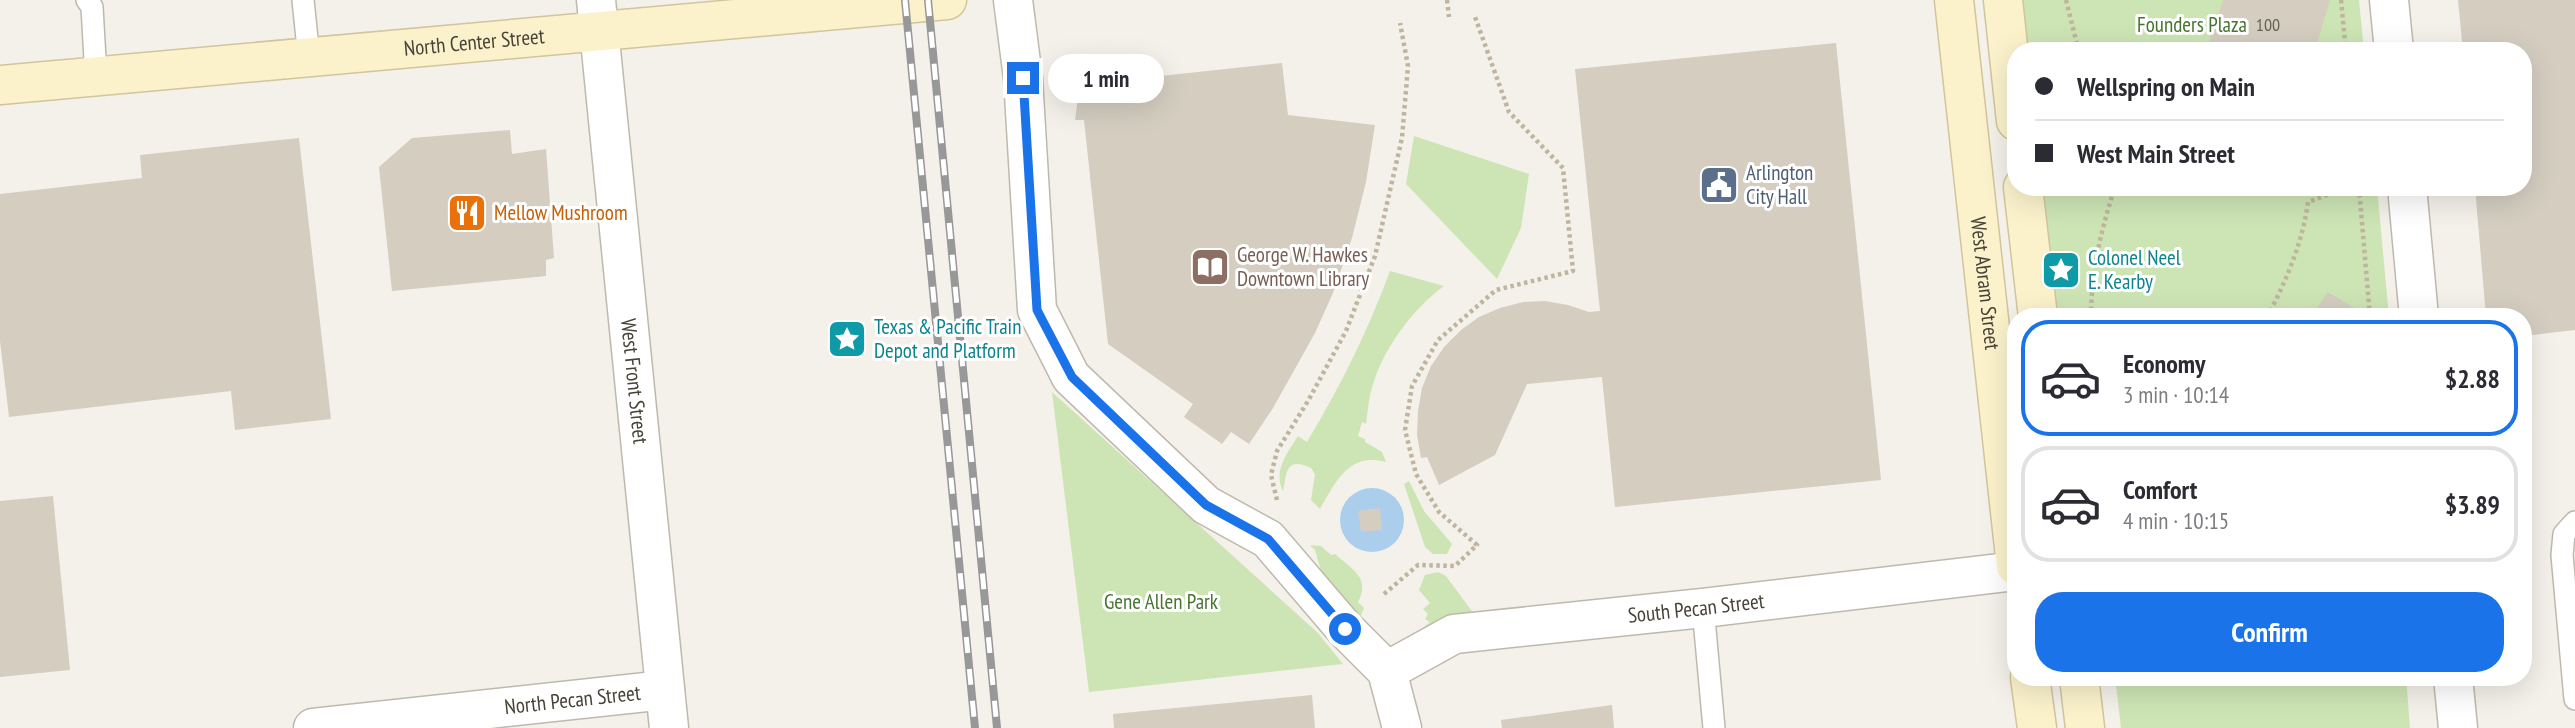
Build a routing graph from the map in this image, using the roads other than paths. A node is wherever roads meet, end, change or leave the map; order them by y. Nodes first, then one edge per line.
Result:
1 (303, 0) edge
2 (947, 0) edge
3 (1013, 0) edge
4 (1954, 0) edge
5 (2003, 0) edge
6 (2389, 0) edge
7 (92, 2) edge
8 (598, 16) edge
9 (2008, 42) edge
10 (2393, 42) edge
11 (309, 58) junction
12 (96, 77) junction
13 (0, 85) edge
14 (2025, 196) edge
15 (2408, 196) edge
16 (2037, 308) edge
17 (2418, 308) edge
18 (2007, 484) edge
19 (2575, 522) edge
20 (2007, 572) edge
21 (1703, 608) junction
22 (1387, 671) junction
23 (2032, 686) edge
24 (2080, 686) edge
25 (2454, 686) edge
26 (665, 690) junction
27 (2575, 699) edge
28 (378, 725) edge
29 (313, 728) edge
30 (669, 728) edge
31 (1402, 728) edge
32 (1714, 728) edge
33 (2037, 728) edge
34 (2085, 728) edge
35 (2458, 728) edge

1 - 11 lane
2 - 8 main road, North Center Street
3 - 22 street
4 - 18 main road, West Abram Street
5 - 9 main road
6 - 10 street
7 - 12 lane
8 - 11 main road, North Center Street
8 - 26 street, West Front Street
11 - 12 main road, North Center Street
12 - 13 main road, North Center Street
14 - 16 main road
15 - 17 street
19 - 27 lane
20 - 21 street, South Pecan Street
21 - 22 street, South Pecan Street
21 - 32 lane
22 - 31 street
23 - 33 main road
24 - 34 main road
25 - 35 street
26 - 28 street, North Pecan Street
26 - 30 street, West Front Street
28 - 29 street, North Pecan Street

